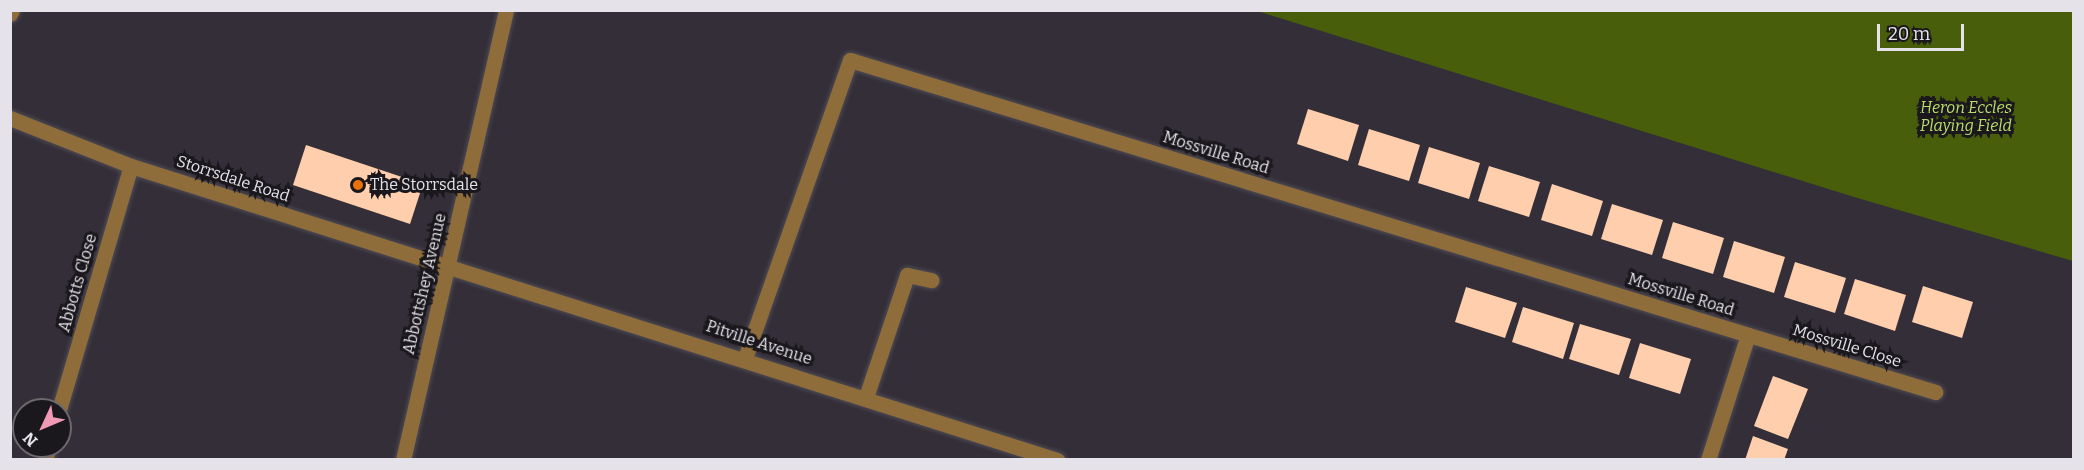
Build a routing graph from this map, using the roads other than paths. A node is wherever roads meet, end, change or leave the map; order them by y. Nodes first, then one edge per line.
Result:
1 (506, 10) edge
2 (10, 118) edge
3 (131, 166) junction
4 (449, 264) junction
5 (931, 280) dead end
6 (1748, 334) junction
7 (745, 358) junction
8 (1935, 392) dead end
9 (866, 397) junction
10 (63, 398) edge
11 (403, 459) edge
12 (1057, 459) edge
13 (1708, 459) edge

1 - 4 street, Abbottshey Avenue
2 - 3 street, Storrsdale Road
3 - 4 street, Storrsdale Road
3 - 10 street, Abbotts Close
4 - 7 street, Pitville Avenue
4 - 11 street, Abbottshey Avenue
5 - 9 street
6 - 7 street, Mossville Road
6 - 8 street, Mossville Close
6 - 13 street, Mossville Road
7 - 9 street, Pitville Avenue
9 - 12 street, Pitville Avenue

